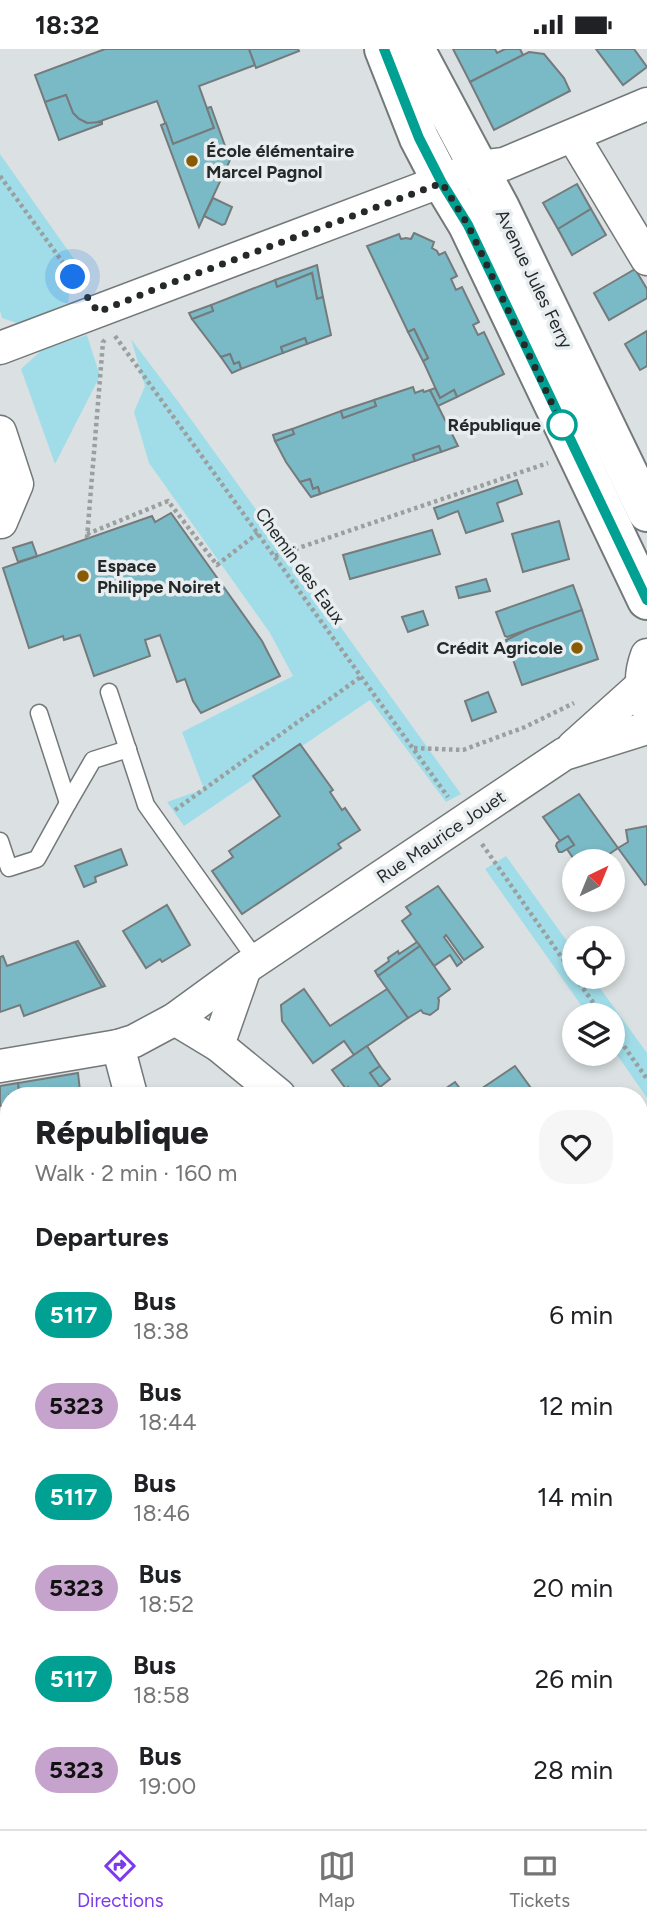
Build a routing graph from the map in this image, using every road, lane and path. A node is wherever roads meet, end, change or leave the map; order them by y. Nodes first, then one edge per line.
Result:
1 (384, 49) edge
2 (415, 49) edge
3 (647, 104) edge
4 (572, 136) junction
5 (479, 167) junction
6 (0, 176) edge
7 (442, 183) junction
8 (647, 260) edge
9 (106, 323) junction
10 (0, 348) edge
11 (0, 432) edge
12 (558, 459) dead end
13 (647, 512) edge
14 (0, 522) edge
15 (258, 533) junction
16 (275, 556) junction
17 (647, 600) edge
18 (647, 655) edge
19 (362, 676) junction
20 (109, 692) dead end
21 (644, 697) edge
22 (582, 699) dead end
23 (39, 713) dead end
24 (647, 728) edge
25 (413, 748) junction
26 (128, 749) junction
27 (564, 754) junction
28 (68, 803) junction
29 (169, 815) dead end
30 (466, 821) junction
31 (0, 841) edge
32 (562, 958) edge
33 (251, 965) junction
34 (175, 1019) junction
35 (218, 1045) junction
36 (118, 1046) junction
37 (625, 1048) edge
38 (0, 1066) edge
39 (647, 1079) edge
40 (129, 1087) edge
41 (269, 1087) edge

1 - 7 street, Avenue Jules Ferry
2 - 5 street, Avenue Jules Ferry
3 - 4 street
4 - 5 street
4 - 8 street
5 - 7 street
5 - 13 street, Avenue Jules Ferry
6 - 9 path, Chemin des Eaux
7 - 9 street
7 - 17 street, Avenue Jules Ferry
9 - 10 street
9 - 15 path, Chemin des Eaux
9 - 15 path
11 - 14 street
12 - 16 path
15 - 16 path, Chemin des Eaux
16 - 19 path, Chemin des Eaux
18 - 21 street
19 - 25 path, Chemin des Eaux
19 - 29 path
20 - 26 lane
21 - 27 street
22 - 25 path
23 - 28 lane
24 - 27 street, Rue Maurice Jouet
25 - 30 path, Chemin des Eaux
26 - 28 lane
26 - 33 lane
27 - 30 street, Rue Maurice Jouet
28 - 31 lane
30 - 32 path, Chemin des Eaux
30 - 33 street, Rue Maurice Jouet
33 - 34 street, Rue Maurice Jouet
33 - 35 street
34 - 35 street
34 - 36 street, Rue Maurice Jouet
35 - 41 street
36 - 38 street, Rue Maurice Jouet
36 - 40 street
37 - 39 path

